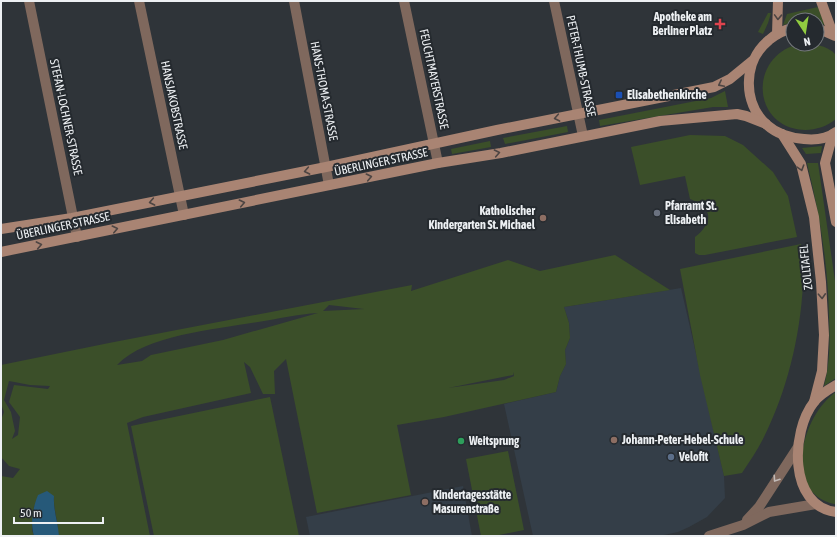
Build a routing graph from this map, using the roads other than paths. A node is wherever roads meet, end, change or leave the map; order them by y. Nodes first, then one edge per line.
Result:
1 (29, 1) edge
2 (139, 1) edge
3 (294, 1) edge
4 (404, 1) edge
5 (554, 1) edge
6 (778, 1) edge
7 (821, 1) edge
8 (785, 31) edge
9 (825, 31) edge
10 (777, 34) junction
11 (835, 35) edge
12 (752, 61) junction
13 (578, 114) junction
14 (766, 124) junction
15 (835, 133) edge
16 (782, 134) junction
17 (583, 136) junction
18 (434, 144) junction
19 (438, 163) junction
20 (326, 167) junction
21 (330, 186) junction
22 (180, 196) junction
23 (184, 215) junction
24 (72, 218) junction
25 (836, 222) edge
26 (1, 229) edge
27 (76, 237) junction
28 (1, 252) edge
29 (836, 385) edge
30 (814, 402) junction
31 (798, 447) junction
32 (816, 504) junction
33 (833, 512) edge
34 (836, 520) edge
35 (743, 525) junction
36 (709, 536) edge

1 - 24 street, STEFAN-LOCHNER-STRASSE
2 - 22 street, HANSJAKOBSTRASSE
3 - 20 street, HANS-THOMA-STRASSE
4 - 18 street, FEUCHTMAYERSTRASSE
5 - 13 street, PETER-THUMB-STRASSE
6 -> 10 street
7 - 11 street
8 - 10 street
9 - 11 street
10 - 12 street
12 -> 13 street, ÜBERLINGER STRASSE
12 - 14 street
13 - 17 street, PETER-THUMB-STRASSE
13 -> 18 street, ÜBERLINGER STRASSE
14 - 16 street
14 - 17 street, ÜBERLINGER STRASSE
15 - 16 street
15 - 25 street
16 -> 30 street, ZOLLTAFEL
19 -> 17 street, ÜBERLINGER STRASSE
18 - 19 street, FEUCHTMAYERSTRASSE
18 - 20 street, ÜBERLINGER STRASSE
21 -> 19 street, ÜBERLINGER STRASSE
20 - 21 street, HANS-THOMA-STRASSE
20 -> 22 street, ÜBERLINGER STRASSE
23 -> 21 street, ÜBERLINGER STRASSE
22 - 23 street, HANSJAKOBSTRASSE
22 -> 24 street, ÜBERLINGER STRASSE
27 -> 23 street, ÜBERLINGER STRASSE
24 - 26 street, ÜBERLINGER STRASSE
24 - 27 street, STEFAN-LOCHNER-STRASSE
28 -> 27 street, ÜBERLINGER STRASSE
29 - 30 street
30 - 31 street
31 - 32 street
31 -> 35 street
32 - 33 street
32 - 35 street
33 - 34 street
35 - 36 street

